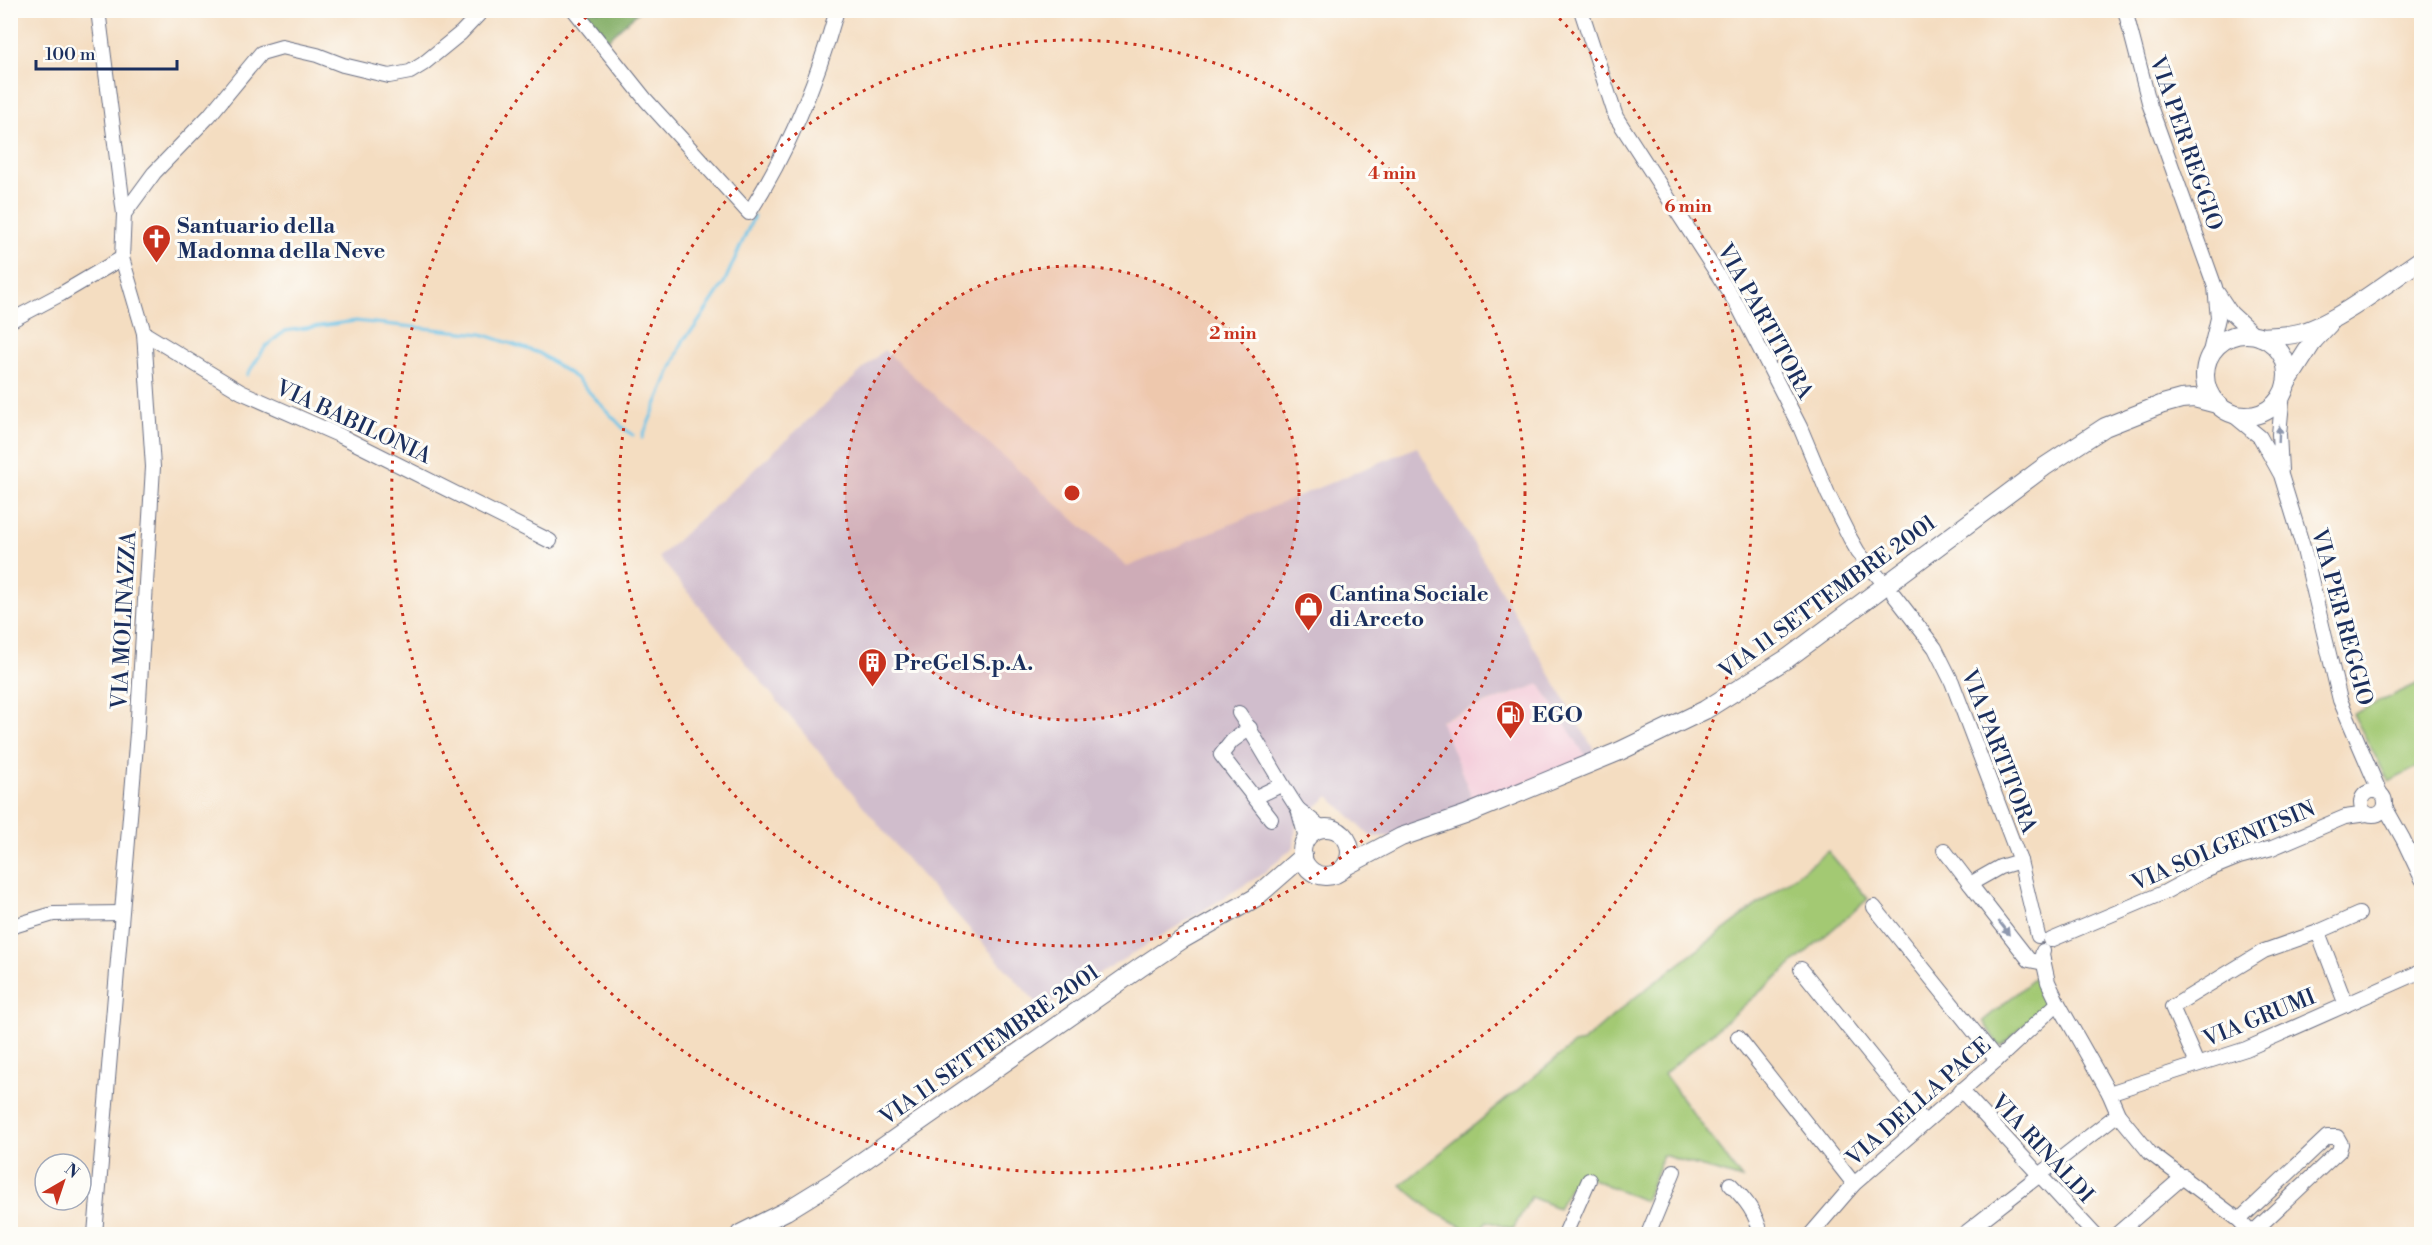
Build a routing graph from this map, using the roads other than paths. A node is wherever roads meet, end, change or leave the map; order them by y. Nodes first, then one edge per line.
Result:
1 (98, 10) edge
2 (483, 10) edge
3 (574, 10) edge
4 (837, 10) edge
5 (1581, 10) edge
6 (2125, 10) edge
7 (124, 214) junction
8 (122, 258) junction
9 (2421, 260) edge
10 (2215, 287) junction
11 (2339, 314) junction
12 (10, 321) edge
13 (144, 333) junction
14 (2258, 336) junction
15 (2208, 359) junction
16 (2285, 389) junction
17 (2163, 404) junction
18 (2224, 409) junction
19 (2281, 475) junction
20 (549, 541) dead end
21 (1890, 591) junction
22 (1239, 713) dead end
23 (1250, 728) junction
24 (1281, 785) junction
25 (2370, 795) junction
26 (1256, 797) junction
27 (1298, 809) junction
28 (2376, 812) junction
29 (2345, 817) junction
30 (1271, 819) dead end
31 (1322, 828) junction
32 (1401, 837) junction
33 (1348, 841) junction
34 (1304, 847) junction
35 (1944, 850) dead end
36 (2020, 861) junction
37 (1346, 866) junction
38 (1313, 872) junction
39 (2421, 879) edge
40 (1970, 884) junction
41 (1265, 890) junction
42 (1874, 907) dead end
43 (122, 913) junction
44 (2359, 914) dead end
45 (10, 927) edge
46 (2318, 932) junction
47 (2044, 948) junction
48 (1802, 969) dead end
49 (2421, 971) edge
50 (2058, 1004) junction
51 (2346, 1005) junction
52 (1738, 1037) dead end
53 (1997, 1060) junction
54 (2197, 1064) junction
55 (1961, 1090) junction
56 (2109, 1093) junction
57 (2118, 1114) junction
58 (1924, 1122) junction
59 (1674, 1171) dead end
60 (2039, 1174) junction
61 (2184, 1176) junction
62 (1588, 1180) dead end
63 (1854, 1184) junction
64 (1730, 1185) dead end
65 (2244, 1230) edge
66 (95, 1234) edge
67 (740, 1234) edge
68 (1565, 1234) edge
69 (1648, 1234) edge
70 (1761, 1234) edge
71 (1811, 1234) edge
72 (1964, 1234) edge
73 (2094, 1234) edge
74 (2117, 1234) edge

1 - 7 street, VIA MOLINAZZA
2 - 7 street
3 - 4 street
5 - 21 street, VIA PARTITORA
6 - 10 street, VIA PER REGGIO
7 - 8 street, VIA MOLINAZZA
8 - 12 street
8 - 13 street, VIA MOLINAZZA
9 - 11 main road, VIA 11 SETTEMBRE 2001
10 - 14 street, VIA PER REGGIO
10 - 15 street, VIA PER REGGIO
11 - 14 main road, VIA 11 SETTEMBRE 2001
11 - 16 main road, VIA 11 SETTEMBRE 2001
13 - 20 street, VIA BABILONIA
13 - 43 street, VIA MOLINAZZA
14 - 15 main road, VIA 11 SETTEMBRE 2001
14 - 16 main road
15 - 17 main road, VIA 11 SETTEMBRE 2001
15 - 18 main road
16 - 18 main road, VIA 11 SETTEMBRE 2001
19 -> 16 street, VIA PER REGGIO
17 - 18 main road, VIA 11 SETTEMBRE 2001
17 - 21 main road, VIA 11 SETTEMBRE 2001
18 - 19 street, VIA PER REGGIO
19 - 25 street, VIA PER REGGIO
21 - 32 main road, VIA 11 SETTEMBRE 2001
21 - 36 street, VIA PARTITORA
22 - 23 street
23 - 24 street
23 - 26 street
24 - 26 street
24 - 27 street
25 - 28 street, VIA PER REGGIO
25 - 28 street, VIA PER REGGIO
25 - 29 street, VIA SOLGENITSIN
26 - 30 street
27 - 31 street
27 - 34 street
28 - 29 street, VIA SOLGENITSIN
28 - 39 street, VIA PER REGGIO
29 - 47 street, VIA SOLGENITSIN
31 - 33 main road
31 - 34 main road, VIA 11 SETTEMBRE 2001
32 - 33 main road, VIA 11 SETTEMBRE 2001
32 - 37 main road, VIA 11 SETTEMBRE 2001
33 - 37 main road
34 - 38 main road
34 - 41 main road, VIA 11 SETTEMBRE 2001
35 - 40 street
36 - 40 street
36 - 47 street, VIA PARTITORA
37 - 38 main road, VIA 11 SETTEMBRE 2001
38 - 41 main road, VIA 11 SETTEMBRE 2001
40 -> 47 street
41 - 67 main road, VIA 11 SETTEMBRE 2001
42 - 53 street
43 - 45 street
43 - 66 street, VIA MOLINAZZA
44 - 46 street
46 - 51 street
46 - 54 street
47 - 50 street, VIA PARTITORA
48 - 58 street
49 - 51 street, VIA GRUMI
50 - 53 street, VIA DELLA PACE
50 - 56 street, VIA PARTITORA
51 - 54 street, VIA GRUMI
52 - 63 street
53 - 55 street, VIA DELLA PACE
54 - 56 street, VIA GRUMI
55 - 58 street, VIA DELLA PACE
55 - 60 street, VIA RINALDI
56 - 57 street, VIA PARTITORA
57 - 60 street
57 - 61 street, VIA PARTITORA
58 - 63 street, VIA DELLA PACE
59 - 69 street
60 - 72 street
60 - 73 street, VIA RINALDI
61 - 65 street, VIA PARTITORA
61 - 74 street
62 - 68 street
63 - 71 street, VIA DELLA PACE
64 - 70 street
65 - 65 street

